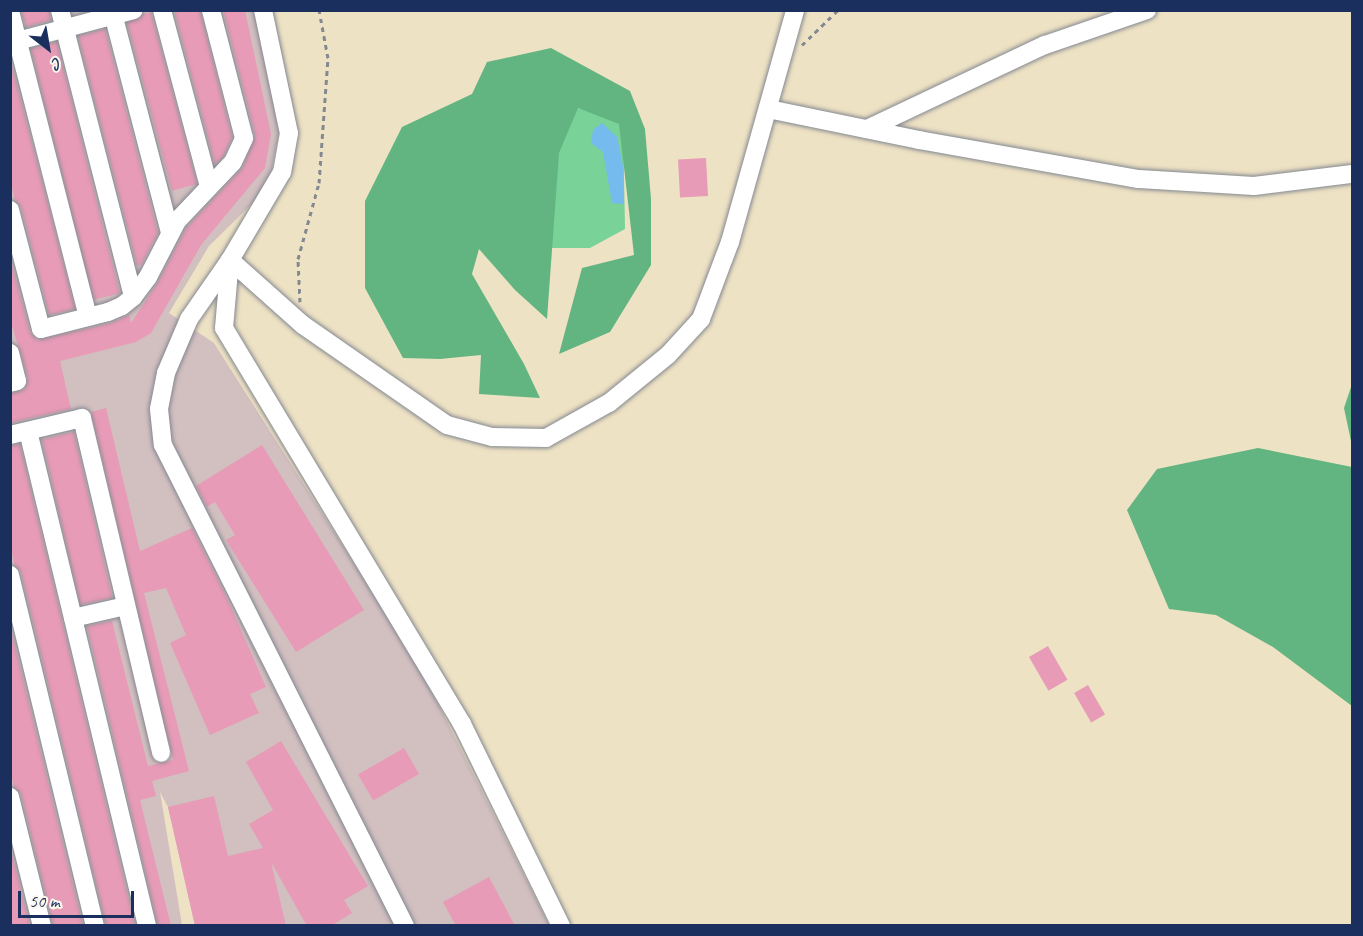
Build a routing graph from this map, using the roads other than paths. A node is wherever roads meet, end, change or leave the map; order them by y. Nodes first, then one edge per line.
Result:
1 (60, 10) edge
2 (134, 10) edge
3 (162, 10) edge
4 (211, 10) edge
5 (263, 10) edge
6 (795, 10) edge
7 (1147, 10) edge
8 (10, 11) edge
9 (113, 13) edge
10 (64, 28) junction
11 (14, 42) edge
12 (768, 109) junction
13 (867, 129) junction
14 (1353, 174) edge
15 (208, 187) junction
16 (10, 210) edge
17 (170, 233) junction
18 (230, 260) junction
19 (133, 297) junction
20 (88, 316) junction
21 (10, 353) edge
22 (10, 383) edge
23 (19, 433) edge
24 (10, 575) edge
25 (126, 606) junction
26 (73, 618) junction
27 (161, 753) dead end
28 (10, 797) edge
29 (42, 926) edge
30 (95, 926) edge
31 (147, 926) edge
32 (405, 926) edge
33 (561, 926) edge

1 - 10 lane
2 - 9 lane
3 - 15 lane
4 - 15 lane
5 - 18 lane
6 - 12 lane
7 - 13 lane
8 - 11 lane
9 - 10 lane
9 - 17 lane
10 - 11 lane
10 - 19 lane
11 - 20 lane
12 - 13 lane
12 - 18 lane
13 - 14 lane
15 - 17 lane
16 - 20 lane
17 - 19 lane
18 - 32 lane
18 - 33 lane
19 - 20 lane
21 - 22 lane
23 - 25 lane
23 - 26 lane
24 - 30 lane
25 - 26 lane
25 - 27 lane
26 - 31 lane
28 - 29 lane

